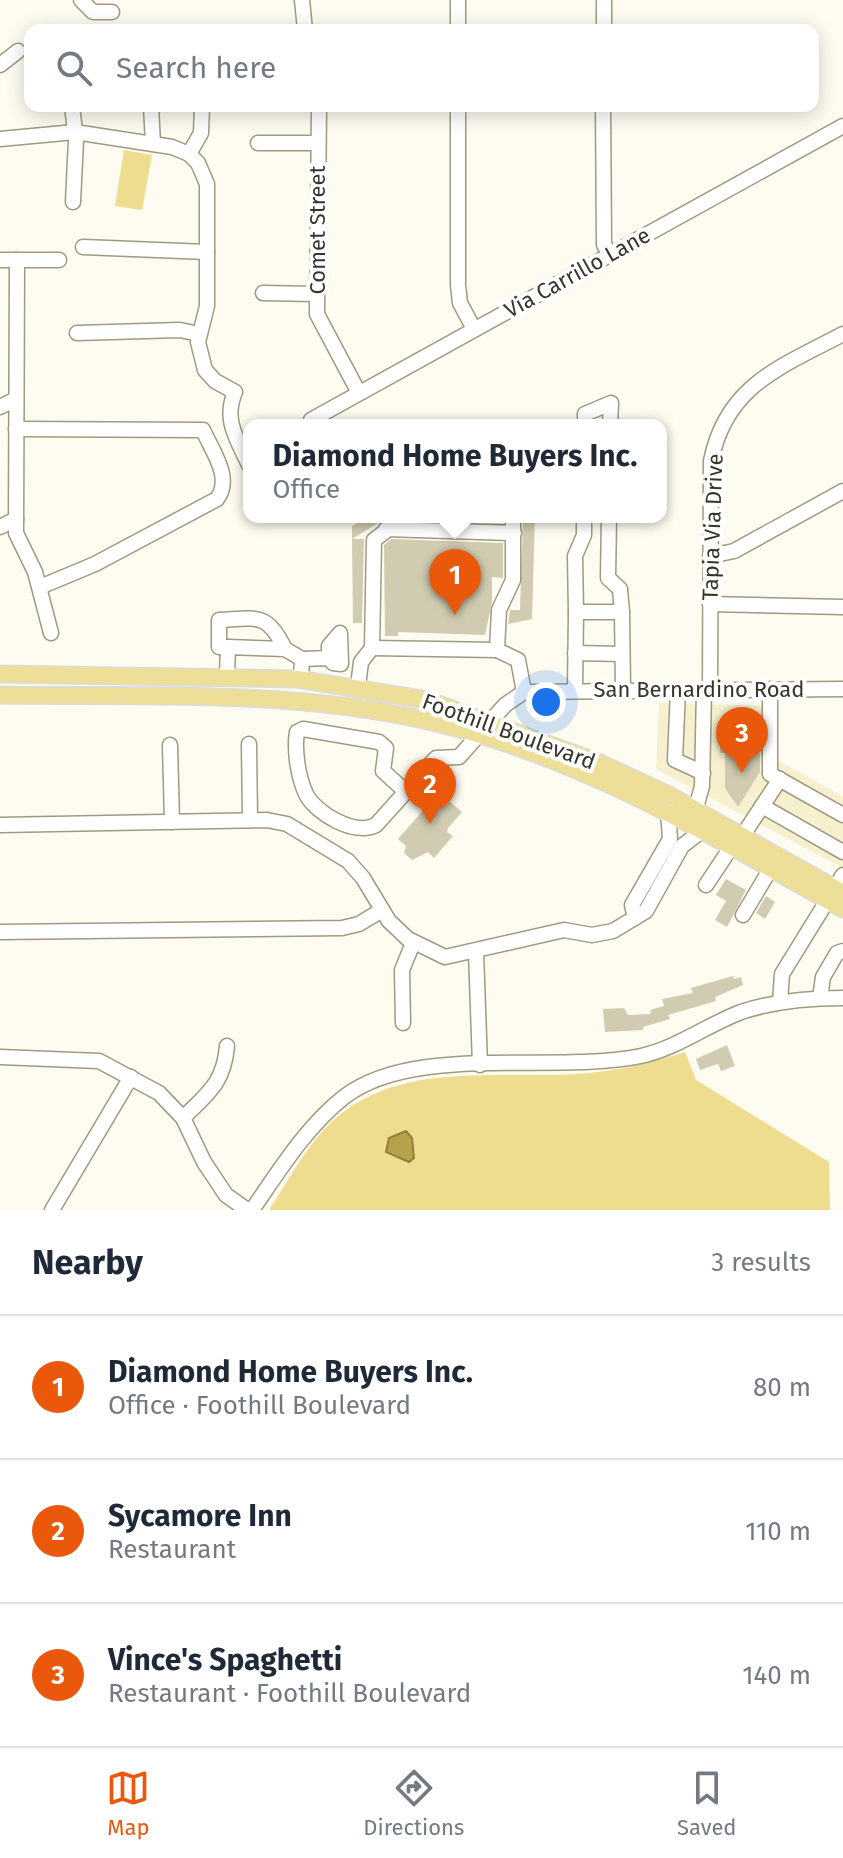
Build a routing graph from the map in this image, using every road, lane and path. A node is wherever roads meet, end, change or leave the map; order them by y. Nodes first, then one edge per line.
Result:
1 (81, 0) edge
2 (302, 0) edge
3 (458, 0) edge
4 (604, 0) edge
5 (112, 12) dead end
6 (304, 24) edge
7 (458, 24) edge
8 (604, 24) edge
9 (18, 51) dead end
10 (0, 65) edge
11 (73, 112) edge
12 (151, 112) edge
13 (202, 112) edge
14 (319, 112) edge
15 (458, 112) edge
16 (603, 112) edge
17 (843, 126) edge
18 (75, 132) junction
19 (0, 142) edge
20 (258, 143) dead end
21 (317, 143) junction
22 (153, 144) junction
23 (0, 151) edge
24 (189, 154) junction
25 (73, 202) dead end
26 (83, 247) dead end
27 (207, 252) junction
28 (611, 254) junction
29 (0, 260) edge
30 (17, 260) junction
31 (59, 260) dead end
32 (263, 293) dead end
33 (316, 294) junction
34 (474, 329) junction
35 (77, 333) dead end
36 (199, 334) junction
37 (843, 334) edge
38 (359, 393) junction
39 (16, 399) junction
40 (0, 407) edge
41 (313, 419) edge
42 (585, 419) edge
43 (610, 419) edge
44 (16, 429) junction
45 (243, 452) edge
46 (843, 491) edge
47 (16, 519) junction
48 (394, 523) edge
49 (513, 523) edge
50 (584, 523) edge
51 (609, 523) edge
52 (0, 527) edge
53 (384, 529) junction
54 (514, 533) junction
55 (710, 556) junction
56 (40, 587) junction
57 (710, 604) junction
58 (843, 607) edge
59 (576, 612) junction
60 (622, 612) junction
61 (51, 633) dead end
62 (228, 647) junction
63 (372, 648) junction
64 (285, 649) junction
65 (497, 650) junction
66 (575, 653) junction
67 (622, 654) junction
68 (329, 658) dead end
69 (302, 659) junction
70 (0, 674) edge
71 (227, 675) junction
72 (301, 680) junction
73 (358, 686) junction
74 (575, 689) junction
75 (623, 689) junction
76 (770, 689) junction
77 (843, 689) edge
78 (678, 690) junction
79 (707, 690) junction
80 (524, 692) junction
81 (0, 695) edge
82 (490, 721) junction
83 (478, 735) junction
84 (249, 744) dead end
85 (170, 745) dead end
86 (703, 773) junction
87 (780, 779) junction
88 (404, 790) junction
89 (762, 806) junction
90 (696, 808) junction
91 (668, 811) junction
92 (843, 815) edge
93 (250, 820) junction
94 (172, 822) junction
95 (0, 825) edge
96 (703, 830) junction
97 (738, 840) junction
98 (676, 843) junction
99 (843, 852) edge
100 (771, 868) junction
101 (706, 885) dead end
102 (837, 889) edge
103 (843, 909) edge
104 (382, 910) junction
105 (743, 915) dead end
106 (0, 932) edge
107 (413, 943) junction
108 (843, 951) edge
109 (476, 952) junction
110 (820, 998) junction
111 (843, 998) edge
112 (780, 1002) junction
113 (403, 1023) dead end
114 (227, 1046) dead end
115 (0, 1057) edge
116 (480, 1065) junction
117 (131, 1077) junction
118 (183, 1118) junction
119 (52, 1210) edge
120 (249, 1210) edge

1 - 5 street
2 - 6 street
3 - 7 street
4 - 8 street
9 - 10 street
11 - 18 street
12 - 22 street
13 - 24 street
14 - 21 street, Comet Street
15 - 34 street
16 - 28 street
17 - 28 street, Via Carrillo Lane
18 - 19 street
18 - 22 street
18 - 25 street
19 - 23 street
20 - 21 street
21 - 33 street, Comet Street
22 - 24 street
24 - 27 street
26 - 27 street
27 - 36 street
28 - 34 street, Via Carrillo Lane
29 - 30 street
30 - 31 street
30 - 39 street
32 - 33 street
33 - 38 street, Comet Street
34 - 38 street, Via Carrillo Lane
35 - 36 street
36 - 45 street
37 - 55 street, Tapia Via Drive
38 - 41 street, Via Carrillo Lane
39 - 40 street
39 - 44 street
42 - 43 street
44 - 47 street
44 - 56 street
46 - 55 street
47 - 52 street
47 - 56 street
48 - 53 street
49 - 54 street
50 - 59 street
51 - 60 street
53 - 54 street
53 - 63 street
54 - 65 street
55 - 57 street, Tapia Via Drive
56 - 61 street
57 - 58 street
57 - 79 street, Tapia Via Drive
59 - 60 street
59 - 66 street
60 - 67 street
62 - 64 street
62 - 64 street
62 - 71 street
63 - 65 street
63 - 73 street
64 - 69 street
65 - 80 street
66 - 67 street
66 - 74 street
67 - 75 street
68 - 69 street
69 - 72 street
70 - 71 main road, Foothill Boulevard
71 - 72 main road, Foothill Boulevard
72 - 73 main road, Foothill Boulevard
73 - 82 main road, Foothill Boulevard
74 - 75 street, San Bernardino Road
74 - 80 street, San Bernardino Road
75 - 78 street, San Bernardino Road
76 - 77 street, San Bernardino Road
76 - 79 street, San Bernardino Road
76 - 87 street
78 - 79 street, San Bernardino Road
78 - 86 street
79 - 86 street, Tapia Via Drive
80 - 82 street
81 - 83 main road, Foothill Boulevard
82 - 83 street
82 - 90 main road, Foothill Boulevard
83 - 88 street
83 - 91 main road, Foothill Boulevard
84 - 93 street
85 - 94 street
86 - 90 street, Tapia Via Drive
87 - 89 street
87 - 92 street
88 - 88 street
89 - 97 street
89 - 99 street
90 - 97 main road, Foothill Boulevard
91 - 96 main road, Foothill Boulevard
91 - 98 street
93 - 94 street
93 - 104 street
94 - 95 street
96 - 97 main road, Foothill Boulevard
96 - 98 street
97 - 100 main road, Foothill Boulevard
97 - 101 street
97 - 102 main road, Foothill Boulevard
98 - 109 street
100 - 102 main road, Foothill Boulevard
100 - 105 street
102 - 103 main road, Foothill Boulevard
102 - 112 street
104 - 106 street
104 - 107 street
107 - 109 street
107 - 113 street
108 - 110 street
109 - 116 street
110 - 111 street
110 - 112 street
112 - 116 street
114 - 118 street
115 - 117 street
116 - 120 street
117 - 118 street
117 - 119 street
118 - 120 street

